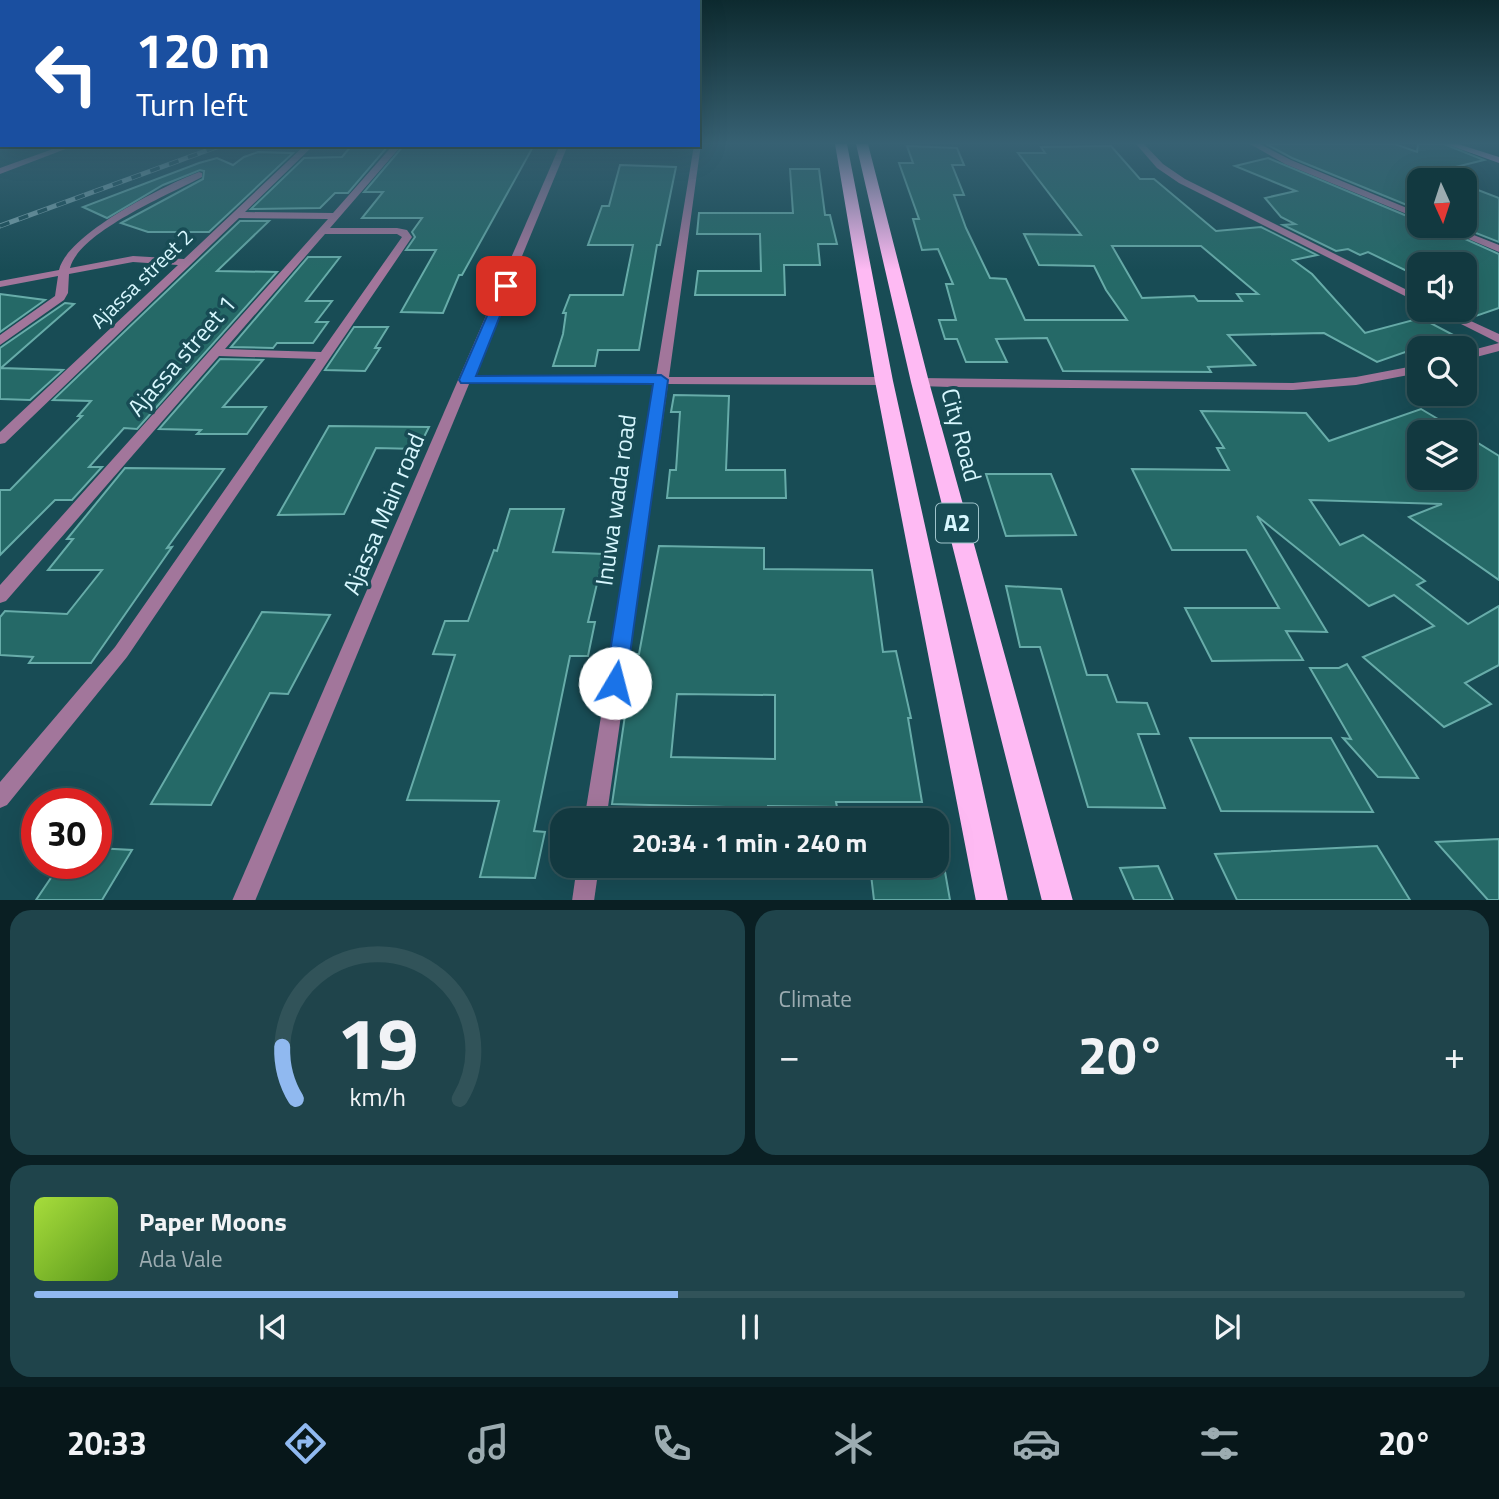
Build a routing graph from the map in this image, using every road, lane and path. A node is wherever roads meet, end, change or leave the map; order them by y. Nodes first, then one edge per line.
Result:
1 (179, 186) edge
2 (267, 186) edge
3 (361, 186) edge
4 (548, 186) edge
5 (692, 186) edge
6 (849, 186) edge
7 (872, 186) edge
8 (1192, 186) edge
9 (1346, 186) edge
10 (1407, 211) edge
11 (237, 215) junction
12 (334, 216) junction
13 (320, 232) junction
14 (1472, 238) edge
15 (1499, 249) edge
16 (187, 262) junction
17 (63, 271) junction
18 (0, 284) edge
19 (1407, 294) edge
20 (1464, 322) edge
21 (1499, 339) edge
22 (0, 341) edge
23 (1499, 347) edge
24 (214, 352) junction
25 (1477, 353) edge
26 (326, 356) junction
27 (1407, 372) edge
28 (467, 380) junction
29 (661, 380) junction
30 (884, 381) junction
31 (920, 382) junction
32 (0, 440) edge
33 (0, 596) edge
34 (0, 798) edge
35 (597, 808) edge
36 (586, 878) edge
37 (243, 900) edge
38 (583, 900) edge
39 (992, 900) edge
40 (1058, 900) edge

1 - 17 street
2 - 11 street, Ajassa street 2
3 - 12 street, Ajassa street 1
4 - 28 street, Ajassa Main road
5 - 29 street, Inuwa wada road
6 - 30 highway, A2
7 - 31 highway, City Road / A2
8 - 19 street
9 - 10 street
11 - 12 street
11 - 16 street, Ajassa street 2
12 - 13 street, Ajassa street 1
13 - 24 street, Ajassa street 1
13 - 26 street
14 - 15 street
16 - 17 street
16 - 32 street, Ajassa street 2
17 - 18 street
17 - 22 street
20 - 21 street
23 - 25 street
24 - 26 street
24 - 33 street, Ajassa street 1
26 - 34 street
27 - 31 street
28 - 29 street
28 - 37 street, Ajassa Main road
29 - 30 street
29 - 35 street, Inuwa wada road
30 - 39 highway, A2
31 - 40 highway, City Road / A2
36 - 38 street

